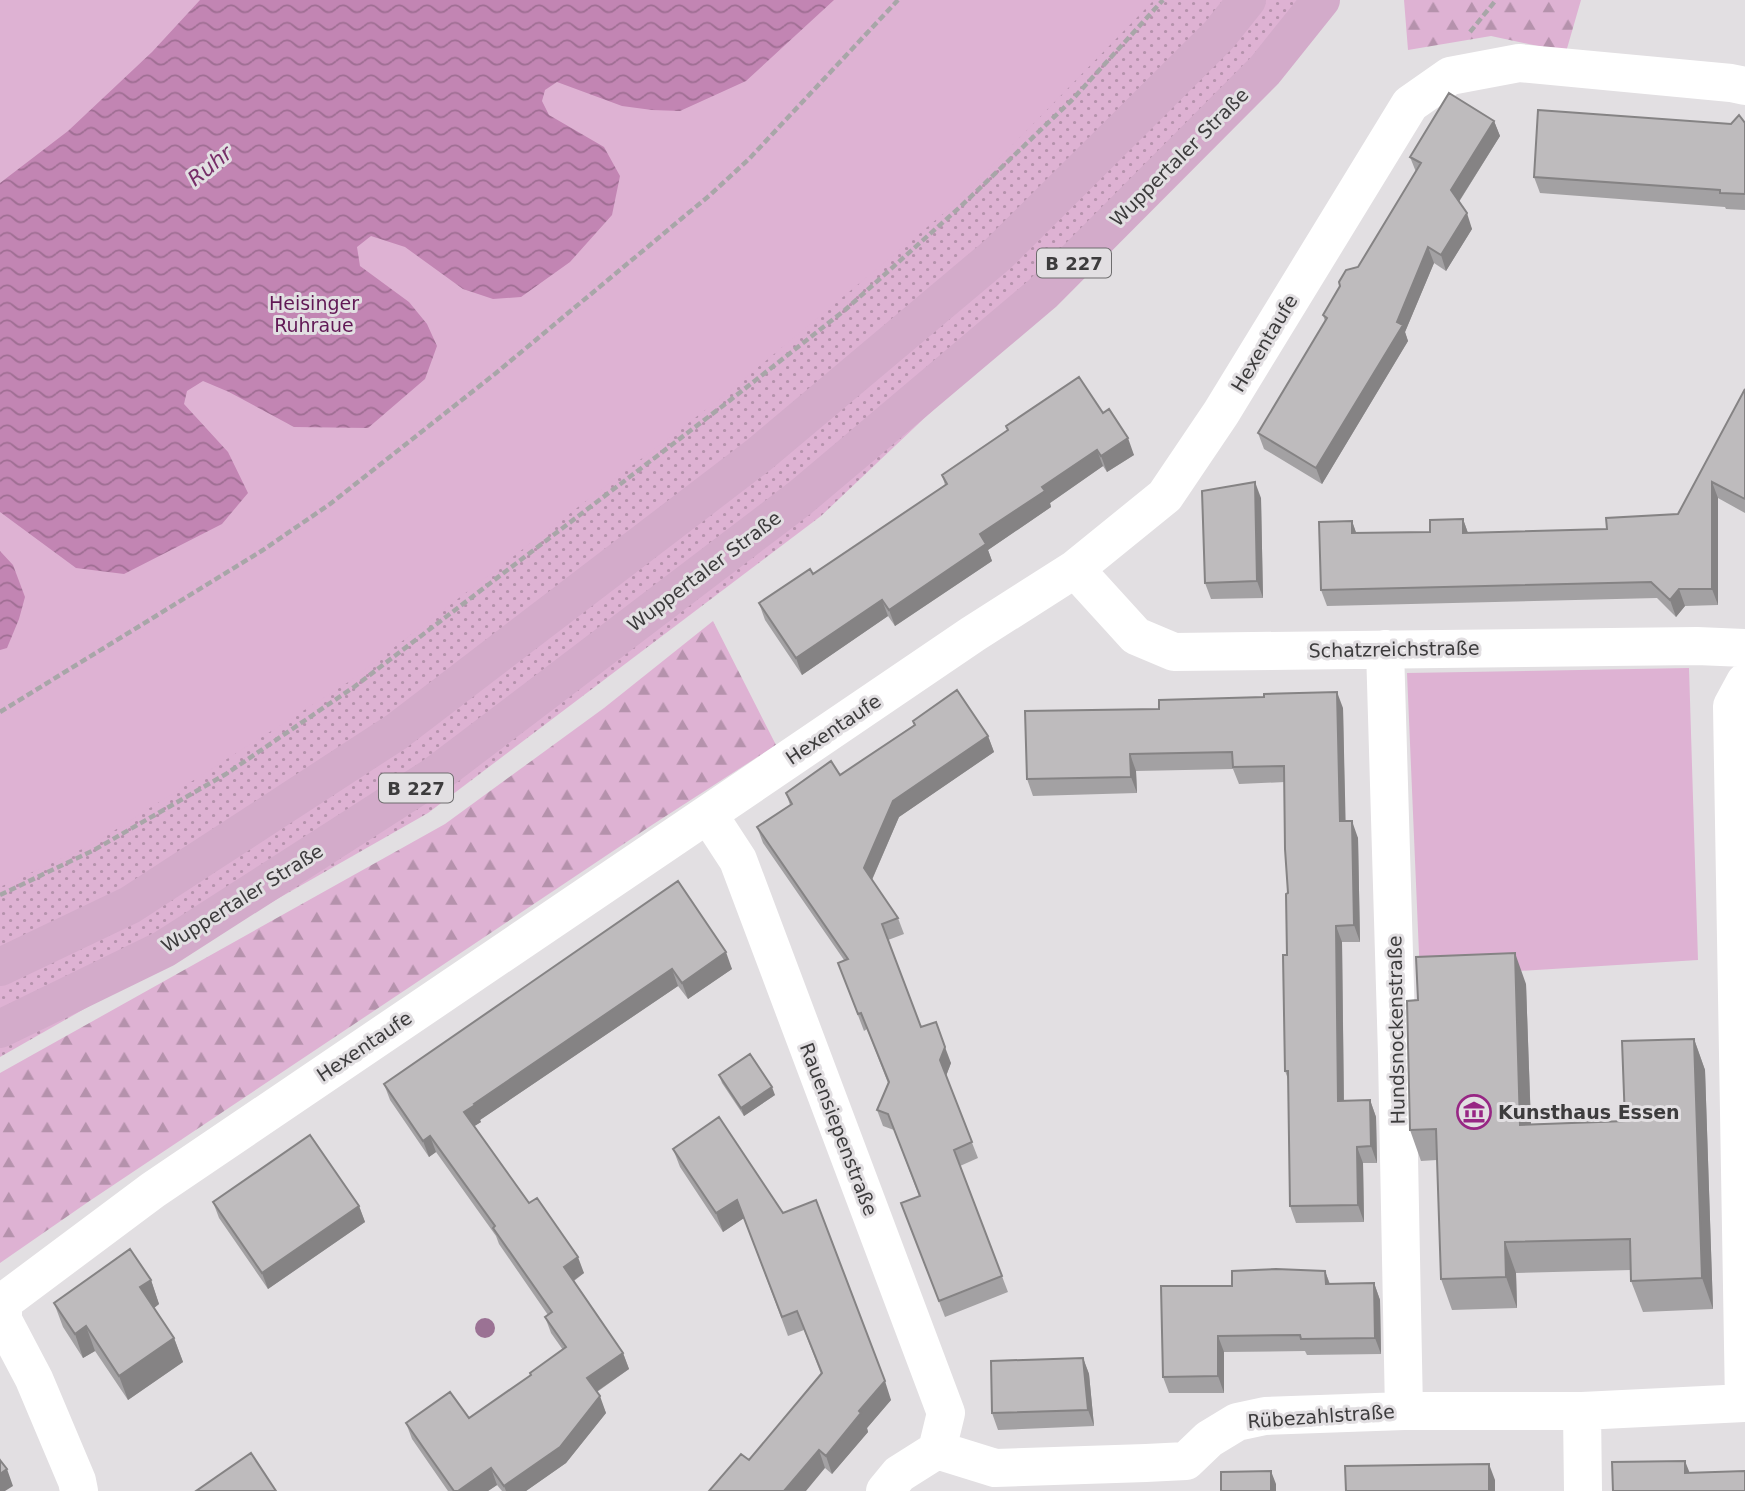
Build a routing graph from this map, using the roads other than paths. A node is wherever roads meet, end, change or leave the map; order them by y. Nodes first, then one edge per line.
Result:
1 (1247, 0) edge
2 (1321, 0) edge
3 (1745, 86) edge
4 (1075, 569) junction
5 (1745, 648) edge
6 (1385, 649) junction
7 (1745, 681) edge
8 (709, 814) junction
9 (0, 967) edge
10 (0, 1028) edge
11 (1745, 1403) edge
12 (1404, 1411) junction
13 (1582, 1411) junction
14 (937, 1450) junction
15 (1188, 1476) edge
16 (79, 1491) edge
17 (886, 1491) edge
18 (1583, 1491) edge

1 - 9 main road, B 227
2 - 10 main road, Wuppertaler Straße / B 227
3 - 4 street, Hexentaufe
4 - 6 street, Schatzreichstraße
4 - 8 street, Hexentaufe
5 - 6 street, Schatzreichstraße
6 - 12 street, Hundsnockenstraße
7 - 11 street
8 - 14 street, Rauensiepenstraße
8 - 16 street, Hexentaufe
11 - 13 street, Rübezahlstraße
12 - 13 street, Rübezahlstraße
12 - 15 street, Rübezahlstraße
13 - 18 street
14 - 15 street, Rübezahlstraße
14 - 17 street

